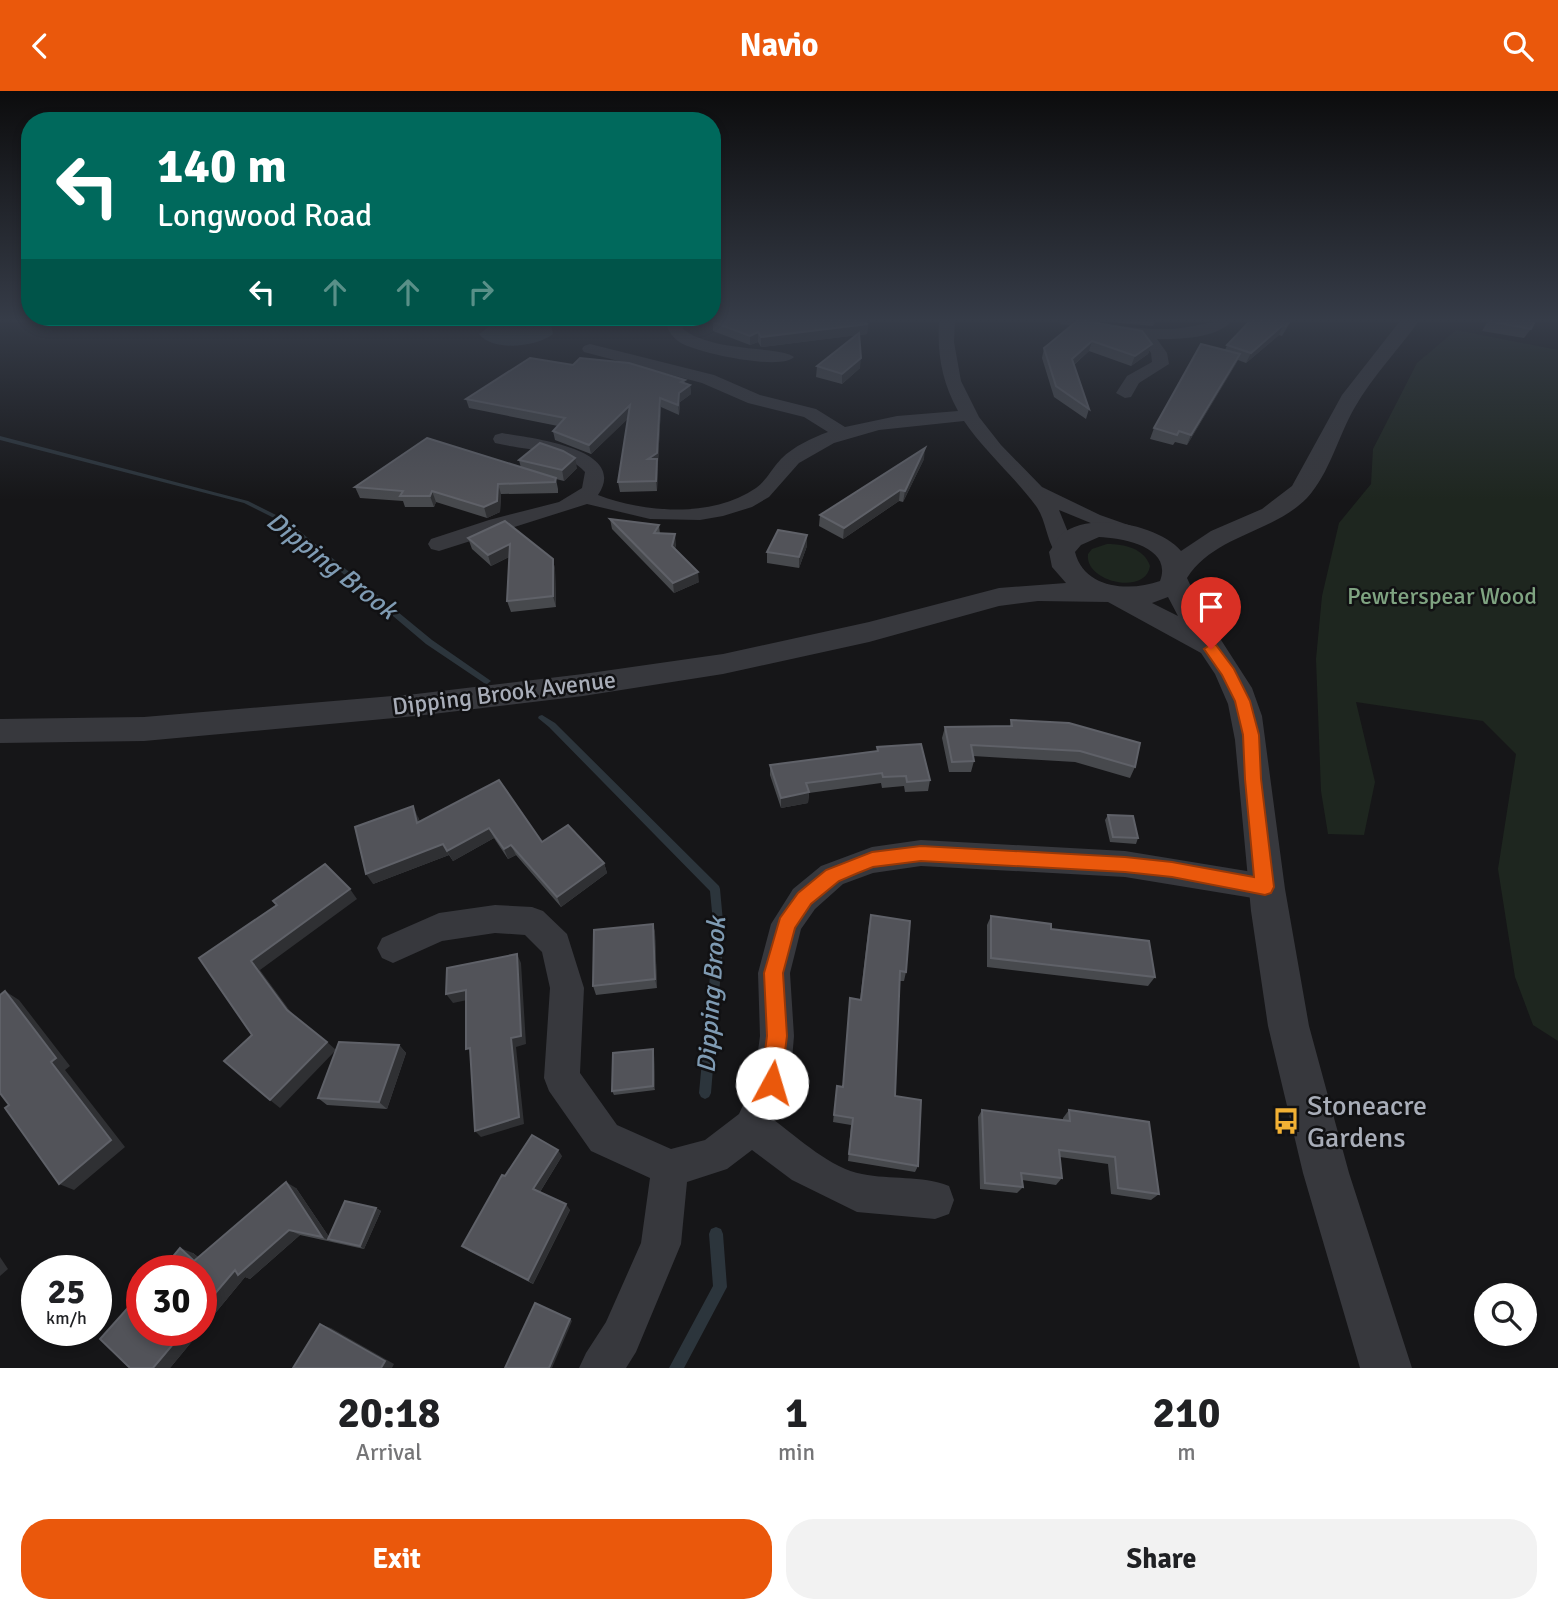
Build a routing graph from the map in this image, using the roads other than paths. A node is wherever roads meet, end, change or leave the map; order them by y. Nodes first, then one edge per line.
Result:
1 (712, 381) edge
2 (953, 381) edge
3 (1132, 381) edge
4 (1363, 381) edge
5 (1117, 391) joint
6 (1145, 403) dead end
7 (969, 415) junction
8 (842, 433) junction
9 (498, 438) dead end
10 (1036, 490) junction
11 (586, 497) junction
12 (1229, 531) junction
13 (1133, 533) junction
14 (435, 544) dead end
15 (1063, 549) junction
16 (1176, 576) junction
17 (1106, 594) junction
18 (999, 597) junction
19 (1211, 649) junction
20 (0, 731) edge
21 (1265, 887) junction
22 (393, 948) dead end
23 (752, 1127) junction
24 (670, 1168) junction
25 (935, 1201) dead end
26 (601, 1368) edge
27 (1386, 1368) edge

1 - 8 street
2 - 7 street
3 - 5 street
4 - 12 street
5 - 6 street
7 - 8 street
7 - 10 street
8 - 11 street
9 - 11 street
10 - 13 street
10 - 15 street
11 - 14 street
12 - 13 street
12 - 16 street
13 - 15 street
13 - 16 street
15 - 17 street
15 - 18 street, Dipping Brook Avenue
16 - 17 street
16 - 19 street
17 - 18 street, Dipping Brook Avenue
17 - 19 street
18 - 20 street, Dipping Brook Avenue
19 - 21 street
21 - 23 street
21 - 27 street
22 - 24 street
23 - 24 street
23 - 25 street
24 - 26 street

